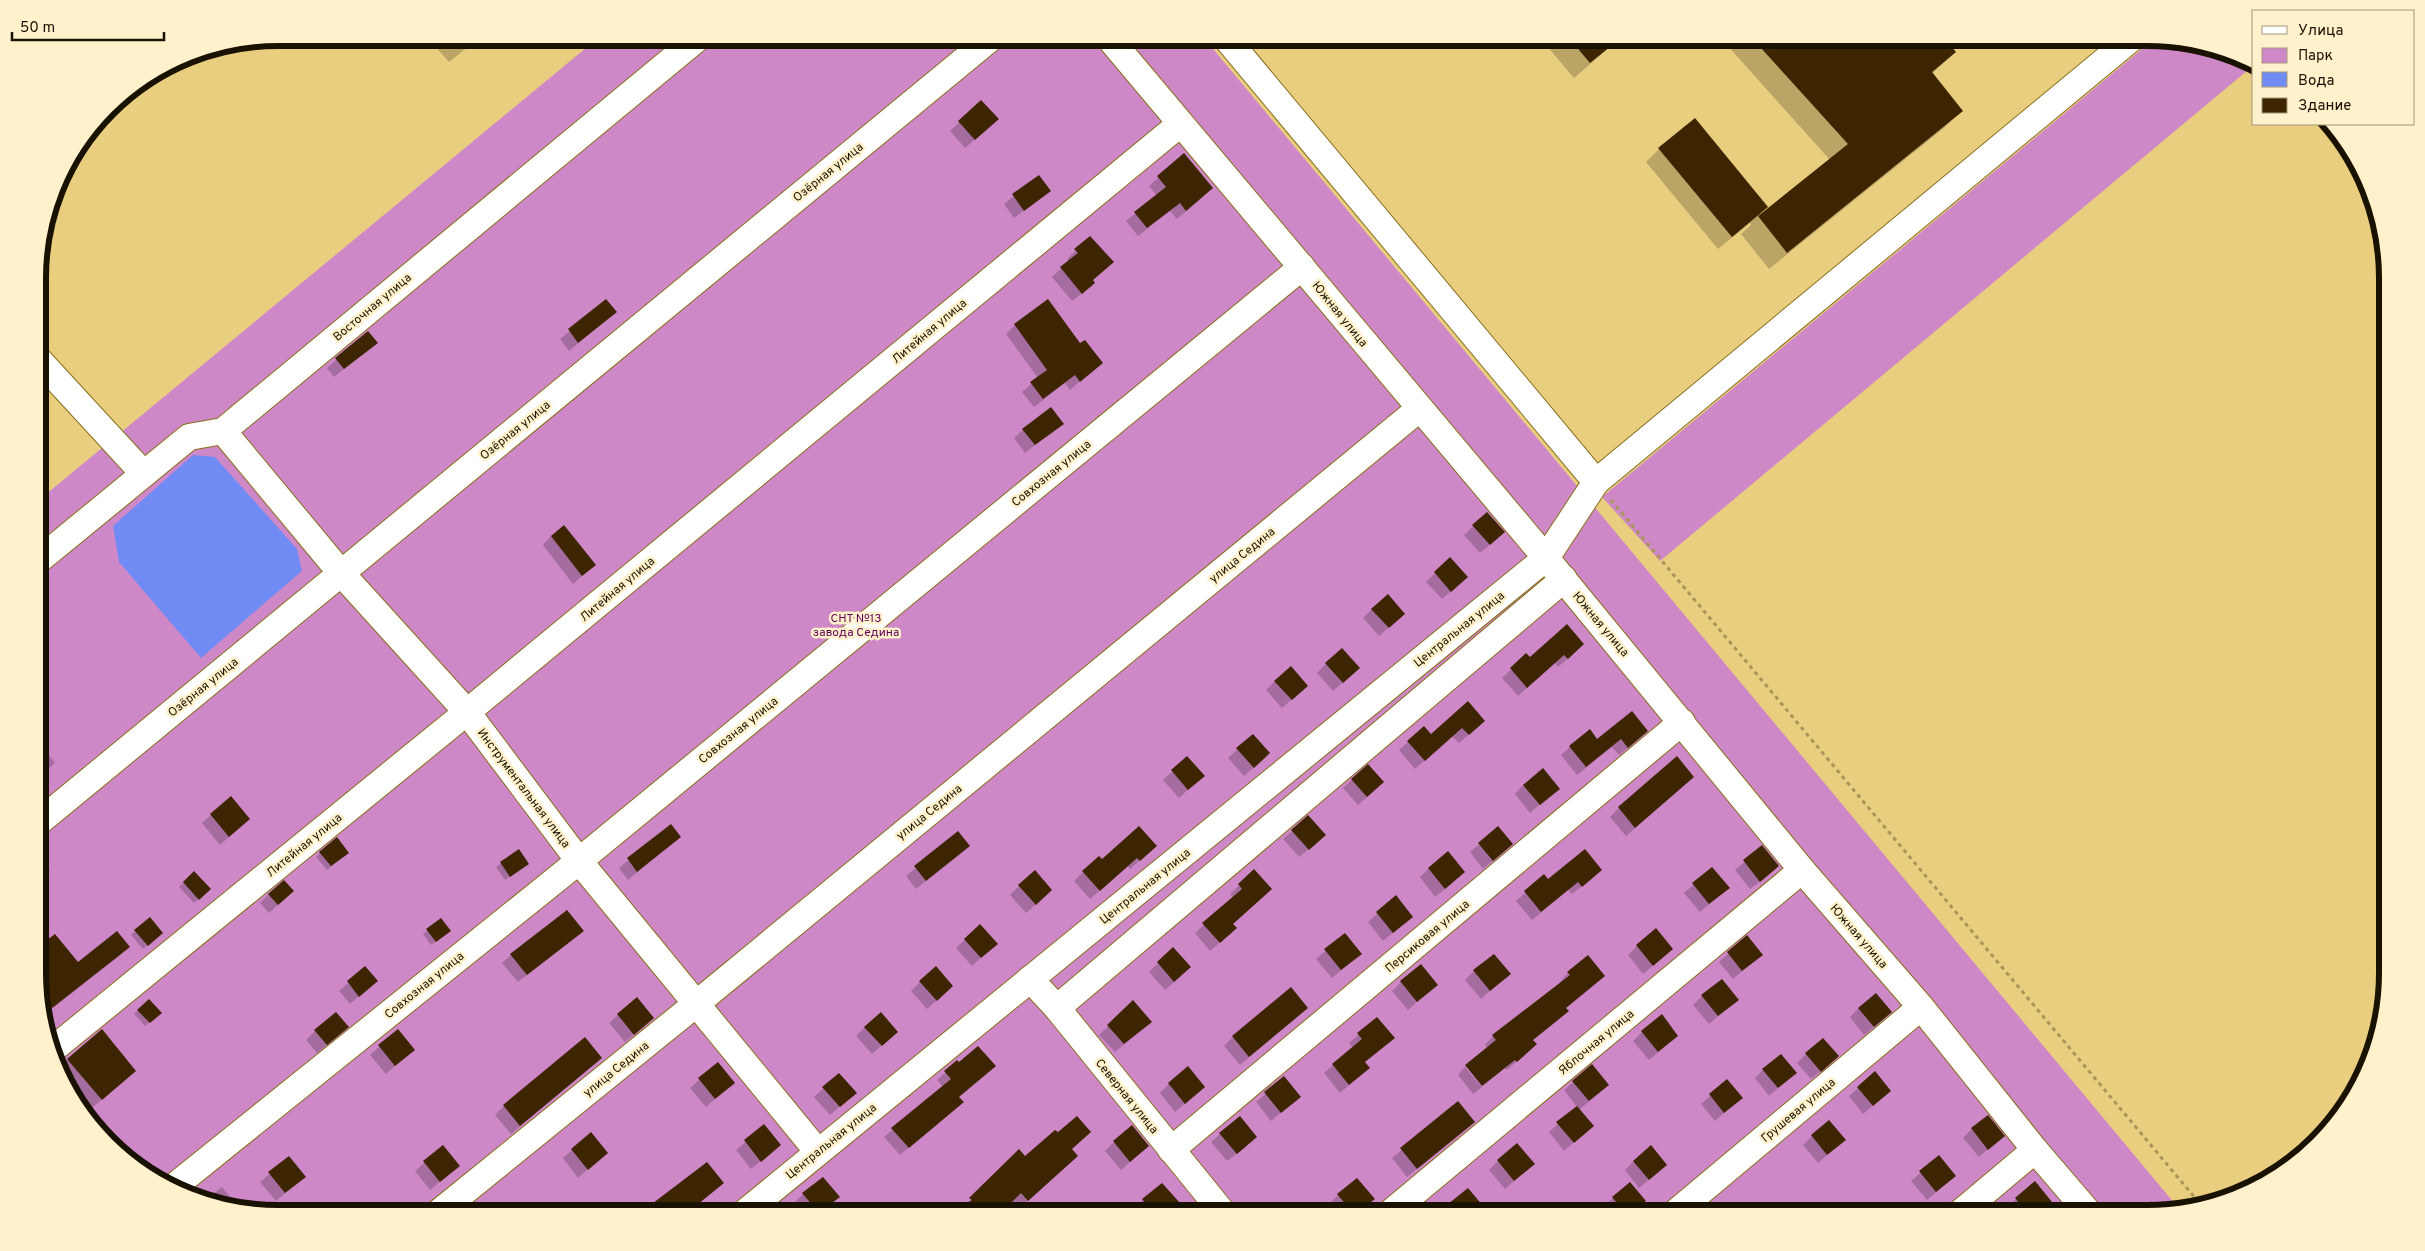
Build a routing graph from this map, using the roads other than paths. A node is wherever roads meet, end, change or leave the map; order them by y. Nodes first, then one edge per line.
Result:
1 (688, 46) edge
2 (981, 46) edge
3 (1116, 46) edge
4 (1233, 46) edge
5 (2122, 46) edge
6 (1180, 124) junction
7 (1302, 267) junction
8 (46, 368) edge
9 (1419, 409) junction
10 (223, 431) junction
11 (144, 474) junction
12 (1596, 482) junction
13 (46, 554) edge
14 (1546, 558) junction
15 (341, 573) junction
16 (1564, 579) junction
17 (467, 712) junction
18 (1682, 722) junction
19 (46, 816) edge
20 (579, 861) junction
21 (1802, 870) junction
22 (1030, 979) junction
23 (696, 1004) junction
24 (1921, 1007) junction
25 (1057, 1008) junction
26 (58, 1045) edge
27 (1171, 1150) junction
28 (2034, 1150) junction
29 (818, 1152) junction
30 (179, 1183) edge
31 (449, 1205) edge
32 (754, 1205) edge
33 (1216, 1205) edge
34 (1400, 1205) edge
35 (1685, 1205) edge
36 (1969, 1205) edge
37 (2082, 1205) edge

1 - 10 street, Восточная улица
2 - 15 street, Озёрная улица
3 - 6 street, Южная улица
4 - 12 street
5 - 12 street, Центральная улица
6 - 7 street, Южная улица
6 - 17 street, Литейная улица
7 - 9 street, Южная улица
7 - 20 street, Совхозная улица
8 - 11 street
9 - 14 street, Южная улица
9 - 23 street, улица Седина
10 - 11 street, Восточная улица
10 - 15 street, Инструментальная улица
11 - 13 street, Восточная улица
12 - 14 street, Центральная улица
14 - 16 street, Южная улица
14 - 22 street, Центральная улица
15 - 17 street, Инструментальная улица
15 - 19 street, Озёрная улица
16 - 18 street, Южная улица
16 - 25 street
17 - 20 street, Инструментальная улица
17 - 26 street, Литейная улица
18 - 21 street, Южная улица
18 - 27 street, Персиковая улица
20 - 23 street, Инструментальная улица
20 - 30 street, Совхозная улица
21 - 24 street, Южная улица
21 - 34 street, Яблочная улица
22 - 25 street, Северная улица
22 - 29 street, Центральная улица
23 - 29 street, Инструментальная улица
23 - 31 street, улица Седина
24 - 28 street, Южная улица
24 - 35 street, Грушевая улица
25 - 27 street, Северная улица
27 - 33 street, Северная улица
28 - 36 street
28 - 37 street, Южная улица
29 - 32 street, Центральная улица

